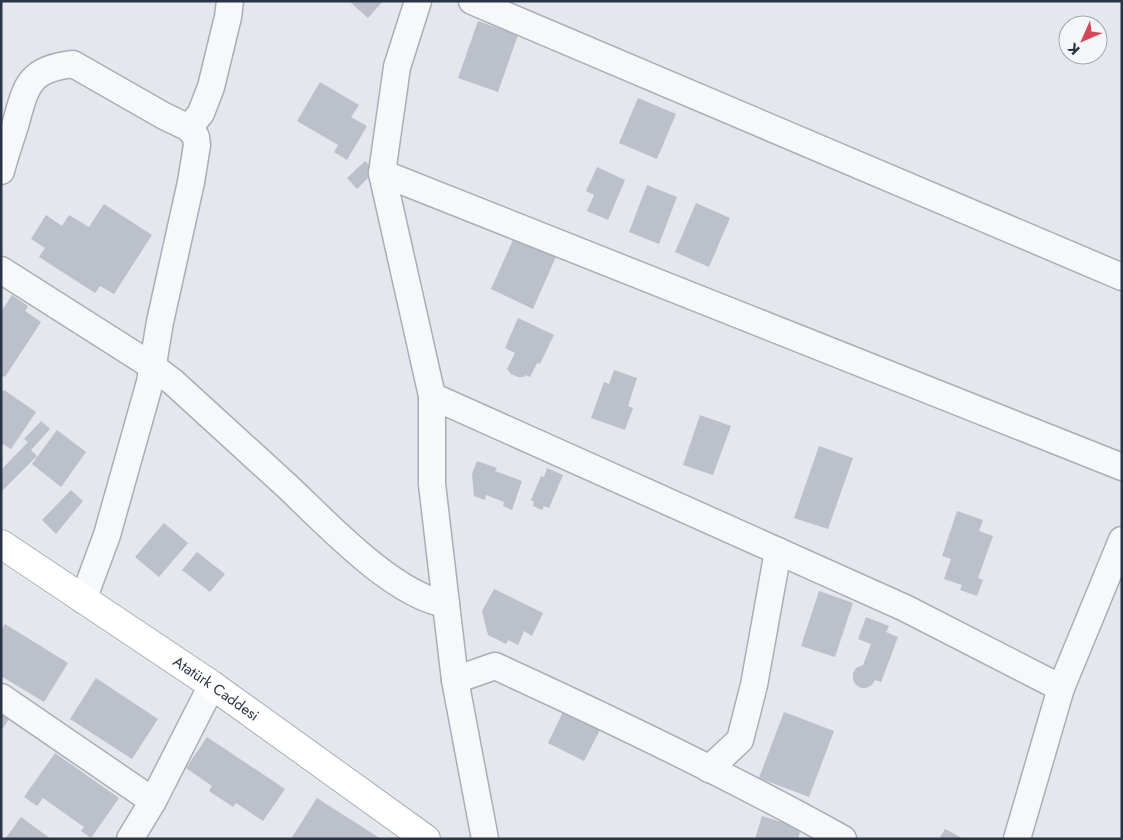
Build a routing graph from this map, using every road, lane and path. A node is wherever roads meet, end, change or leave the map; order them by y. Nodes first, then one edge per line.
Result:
1 (230, 1) edge
2 (418, 1) edge
3 (472, 1) edge
4 (189, 128) junction
5 (1, 171) edge
6 (382, 173) junction
7 (1, 270) edge
8 (1122, 276) edge
9 (152, 366) junction
10 (432, 396) junction
11 (1122, 467) edge
12 (1122, 540) edge
13 (1, 544) edge
14 (778, 551) junction
15 (82, 600) junction
16 (446, 604) junction
17 (455, 680) junction
18 (212, 685) junction
19 (1062, 688) junction
20 (1, 697) edge
21 (709, 769) junction
22 (153, 801) junction
23 (130, 839) edge
24 (426, 839) edge
25 (485, 839) edge
26 (843, 839) edge
27 (1017, 839) edge

1 - 4 street
2 - 6 street
3 - 8 street
4 - 5 street
4 - 9 street
6 - 10 street
6 - 11 street
7 - 9 street
9 - 15 street
9 - 16 street
10 - 14 street
10 - 16 street
12 - 19 street
13 - 15 main road, Atatürk Caddesi
14 - 19 street
14 - 21 street
15 - 18 main road, Atatürk Caddesi
16 - 17 street
17 - 21 street
17 - 25 street
18 - 22 street
18 - 24 main road, Atatürk Caddesi
19 - 27 street
20 - 22 street
21 - 26 street
22 - 23 street

